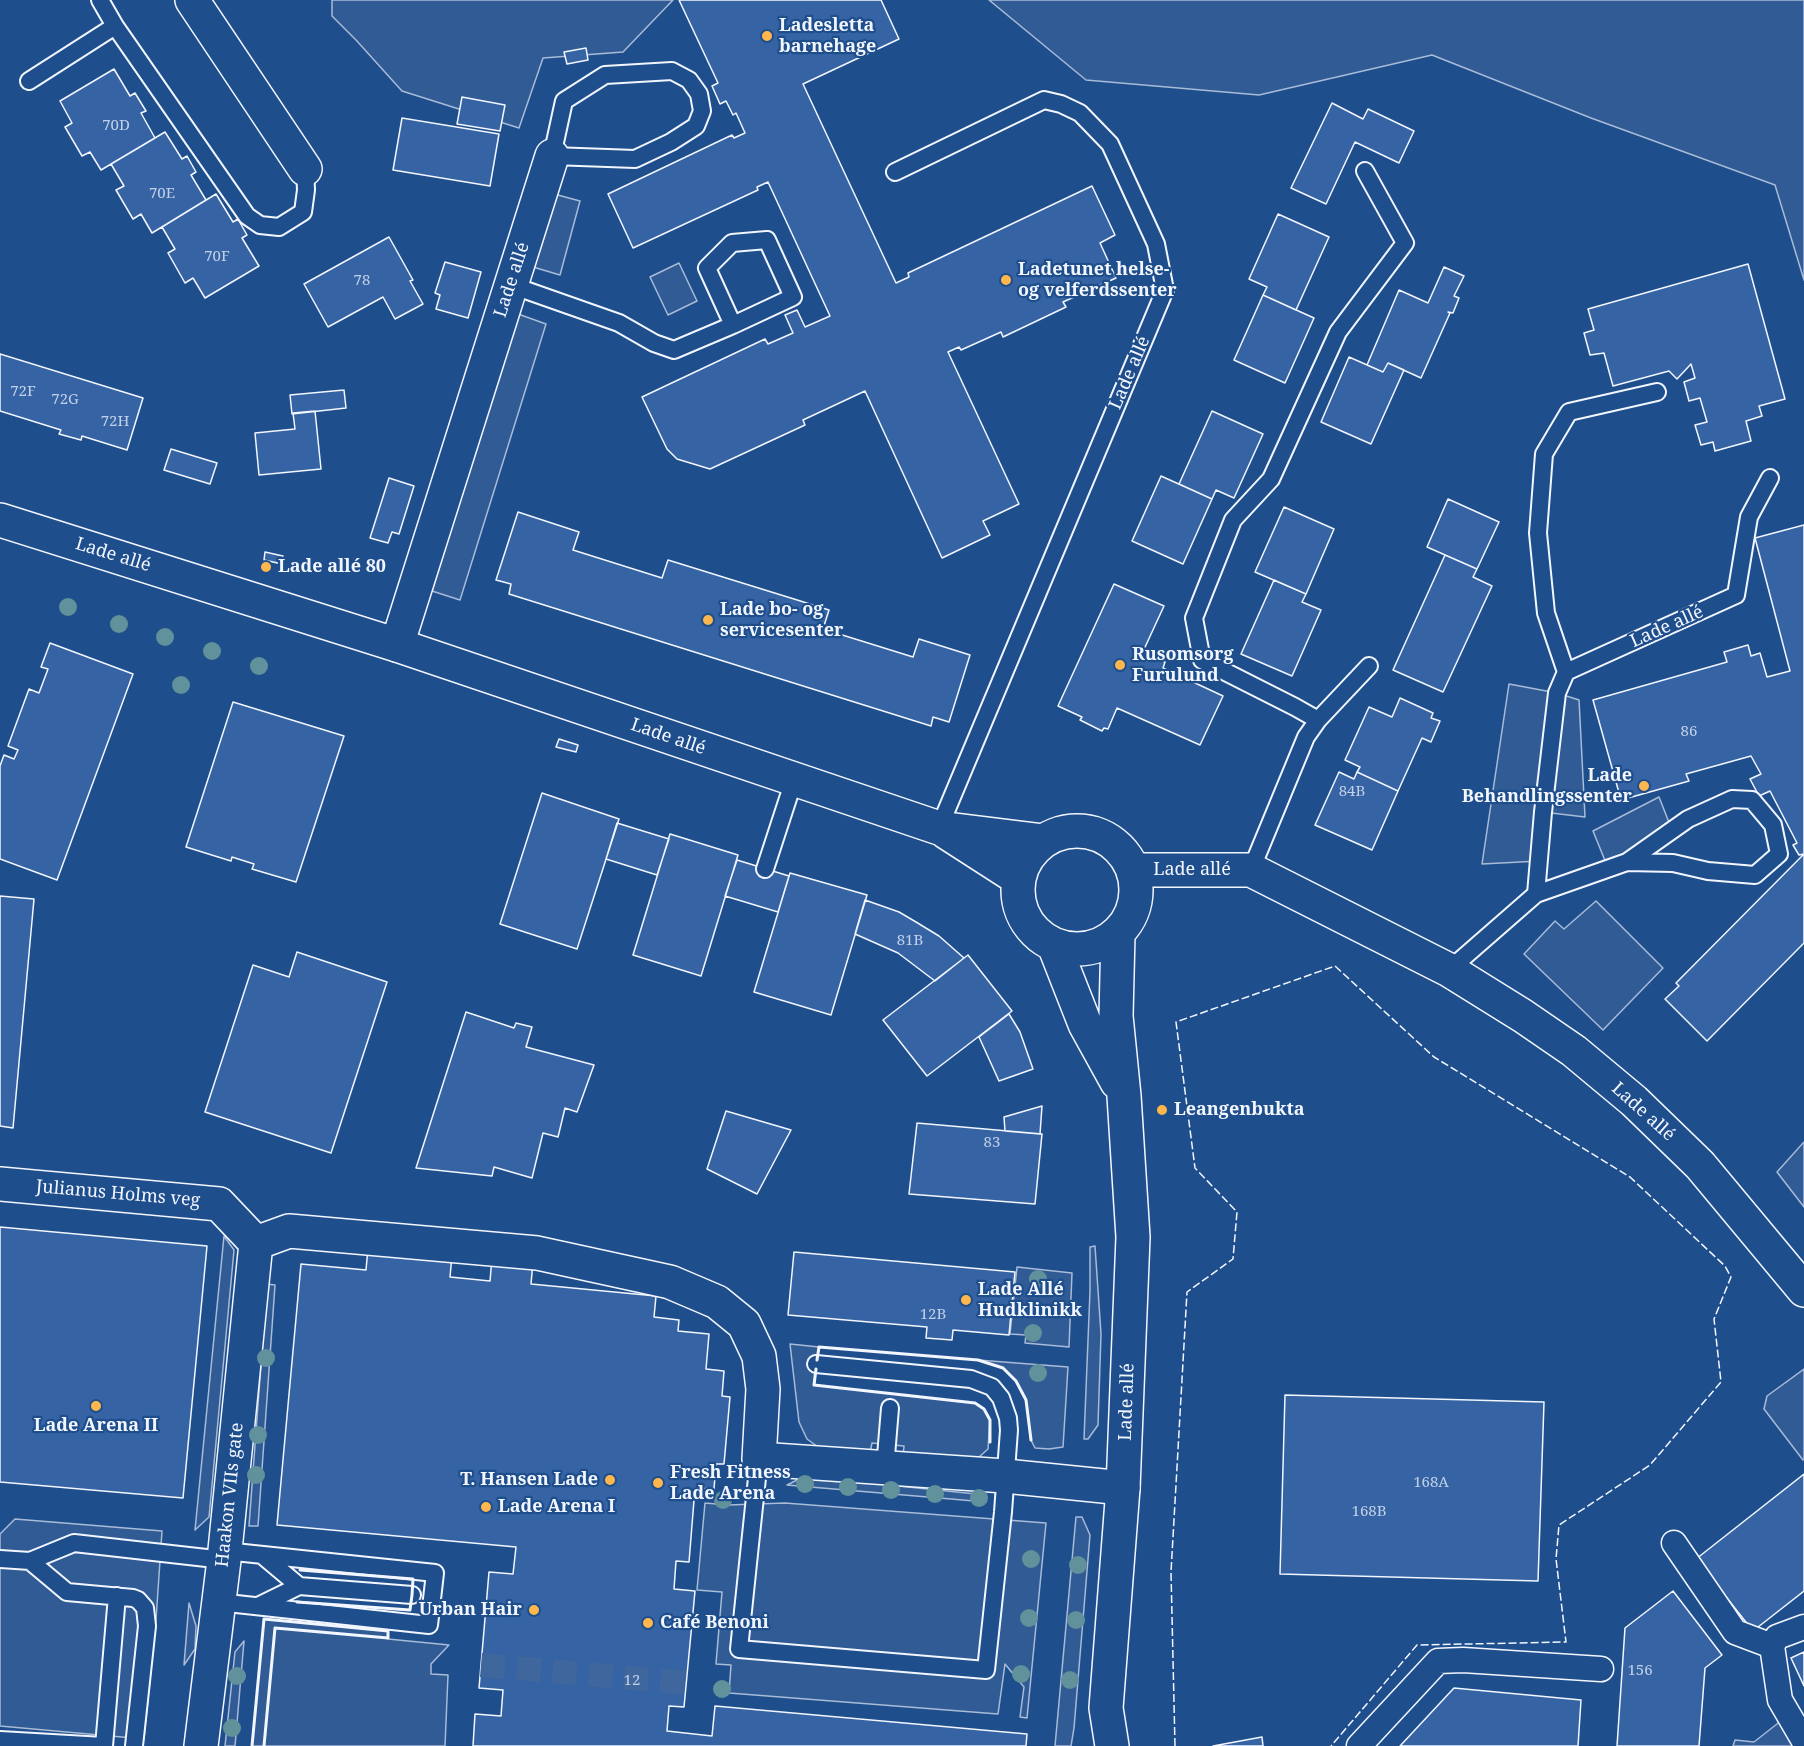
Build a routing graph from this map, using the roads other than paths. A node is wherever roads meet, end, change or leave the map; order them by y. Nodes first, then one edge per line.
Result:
1 (100, 0) edge
2 (192, 0) edge
3 (115, 26) junction
4 (29, 81) dead end
5 (552, 156) junction
6 (305, 169) joint
7 (1365, 171) dead end
8 (895, 172) dead end
9 (511, 285) junction
10 (733, 325) junction
11 (1657, 392) dead end
12 (1770, 478) dead end
13 (0, 520) edge
14 (397, 645) junction
15 (1369, 666) dead end
16 (1566, 672) junction
17 (1317, 720) junction
18 (794, 780) junction
19 (939, 828) junction
20 (1044, 841) junction
21 (1628, 862) junction
22 (765, 869) dead end
23 (1134, 870) junction
24 (1251, 870) junction
25 (1018, 879) junction
26 (1536, 894) junction
27 (1118, 934) junction
28 (1054, 945) junction
29 (1449, 970) junction
30 (1124, 1096) junction
31 (0, 1184) edge
32 (256, 1243) junction
33 (1804, 1290) edge
34 (816, 1364) dead end
35 (890, 1408) dead end
36 (759, 1459) junction
37 (885, 1468) junction
38 (1005, 1476) junction
39 (1123, 1488) junction
40 (1674, 1542) dead end
41 (224, 1555) junction
42 (262, 1555) junction
43 (0, 1559) edge
44 (30, 1561) junction
45 (299, 1586) junction
46 (412, 1595) dead end
47 (117, 1596) junction
48 (218, 1602) junction
49 (257, 1606) junction
50 (1804, 1627) edge
51 (1772, 1646) junction
52 (1601, 1670) dead end
53 (1106, 1708) junction
54 (0, 1740) edge
55 (1804, 1741) edge
56 (134, 1746) edge
57 (201, 1746) edge
58 (1095, 1746) edge
59 (1112, 1746) edge
60 (1359, 1746) edge

1 - 3 lane
2 - 6 street
3 - 4 lane
3 - 6 lane
5 - 5 lane
5 - 9 street, Lade allé
7 - 17 lane
8 - 19 lane, Lade allé
9 - 10 lane
9 - 14 street, Lade allé
10 - 10 lane
11 - 16 lane
12 - 16 lane, Lade allé
13 - 14 street, Lade allé
14 - 18 street, Lade allé
15 - 17 lane, Lade allé
16 - 26 lane
17 - 24 lane, Lade allé
18 - 19 street, Lade allé
18 - 22 lane
19 - 20 street, Lade allé
19 - 25 street, Lade allé
20 - 23 street
20 - 25 street
21 - 21 lane
21 - 26 lane
23 - 24 street, Lade allé
23 - 27 street
24 - 29 street, Lade allé
25 - 28 street
26 - 29 lane
27 - 28 street
27 - 30 street, Lade allé
28 - 30 street, Lade allé
29 - 33 street, Lade allé
30 - 39 street, Lade allé
31 - 32 street, Julianus Holms veg
32 - 36 street
32 - 41 street, Haakon VIIs gate
34 - 38 lane
35 - 37 lane
36 - 37 street
36 - 38 lane
37 - 38 street
38 - 39 street
39 - 53 street, Lade allé
40 - 51 street
41 - 42 lane
41 - 44 lane
41 - 48 street, Haakon VIIs gate
42 - 45 lane
42 - 49 lane
43 - 44 lane
44 - 47 lane
45 - 46 lane
45 - 49 lane
47 - 54 lane
47 - 56 lane
48 - 49 lane
48 - 57 street, Haakon VIIs gate
50 - 51 street
51 - 55 street
52 - 60 street
53 - 58 street, Lade allé
53 - 59 street, Lade allé

